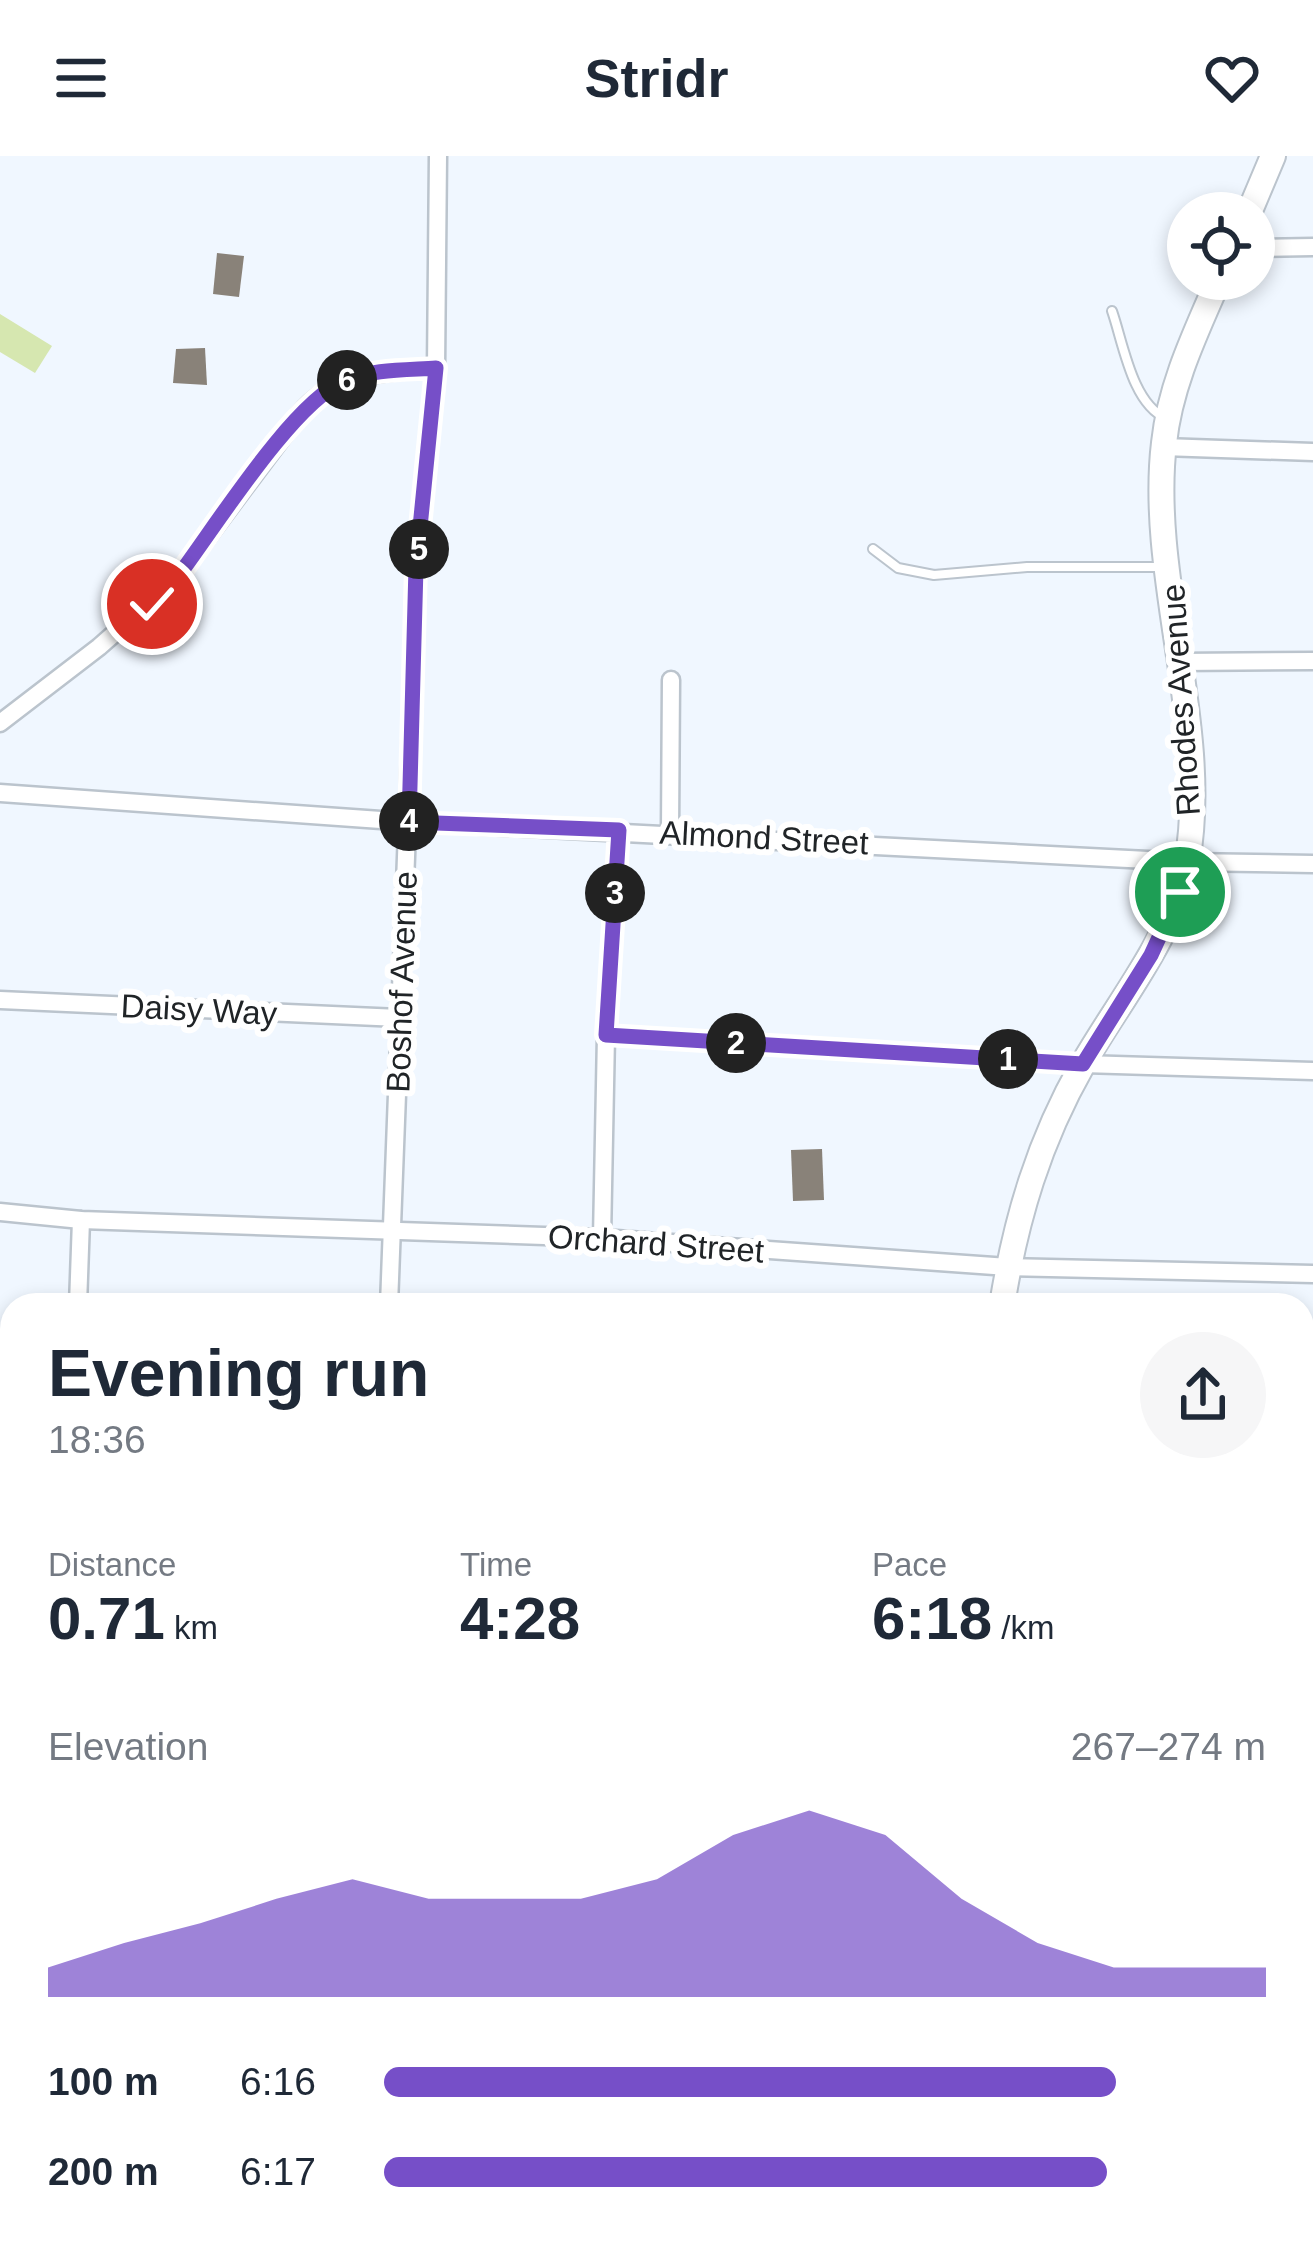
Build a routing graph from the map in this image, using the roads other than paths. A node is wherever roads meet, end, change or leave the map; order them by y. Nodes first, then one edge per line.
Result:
1 (438, 156) edge
2 (1273, 156) edge
3 (1258, 192) edge
4 (1313, 247) edge
5 (1275, 248) edge
6 (1211, 300) edge
7 (1112, 311) dead end
8 (436, 368) junction
9 (1167, 418) junction
10 (1163, 447) junction
11 (1313, 452) edge
12 (873, 549) dead end
13 (1169, 567) junction
14 (1313, 661) edge
15 (1179, 662) junction
16 (670, 680) dead end
17 (0, 722) edge
18 (0, 793) edge
19 (409, 822) junction
20 (619, 830) junction
21 (670, 832) junction
22 (1187, 862) junction
23 (1313, 864) edge
24 (0, 1000) edge
25 (399, 1018) junction
26 (606, 1035) junction
27 (1083, 1064) junction
28 (1313, 1071) edge
29 (0, 1211) edge
30 (81, 1220) junction
31 (392, 1230) junction
32 (602, 1238) junction
33 (1008, 1267) junction
34 (1313, 1274) edge
35 (78, 1293) edge
36 (389, 1293) edge
37 (1004, 1293) edge

1 - 8 street, Boshof Avenue
2 - 3 main road
4 - 5 street
6 - 9 main road, Rhodes Avenue
7 - 9 lane
8 - 17 street
8 - 19 street, Boshof Avenue
9 - 10 main road, Rhodes Avenue
10 - 11 street
10 - 13 main road, Rhodes Avenue
12 - 13 lane
13 - 15 main road, Rhodes Avenue
14 - 15 street
15 - 22 main road, Rhodes Avenue
16 - 21 street
18 - 19 street, Almond Street
19 - 20 street, Almond Street
19 - 25 street, Boshof Avenue
20 - 21 street, Almond Street
20 - 26 street
21 - 22 street, Almond Street
22 - 23 street, Almond Street
22 - 27 main road, Rhodes Avenue
24 - 25 street, Daisy Way
25 - 31 street, Boshof Avenue
26 - 27 street
26 - 32 street
27 - 28 street
27 - 33 main road, Rhodes Avenue
29 - 30 street, Orchard Street
30 - 31 street, Orchard Street
30 - 35 street
31 - 32 street, Orchard Street
31 - 36 street, Boshof Avenue
32 - 33 street, Orchard Street
33 - 34 street, Orchard Street
33 - 37 main road, Rhodes Avenue

